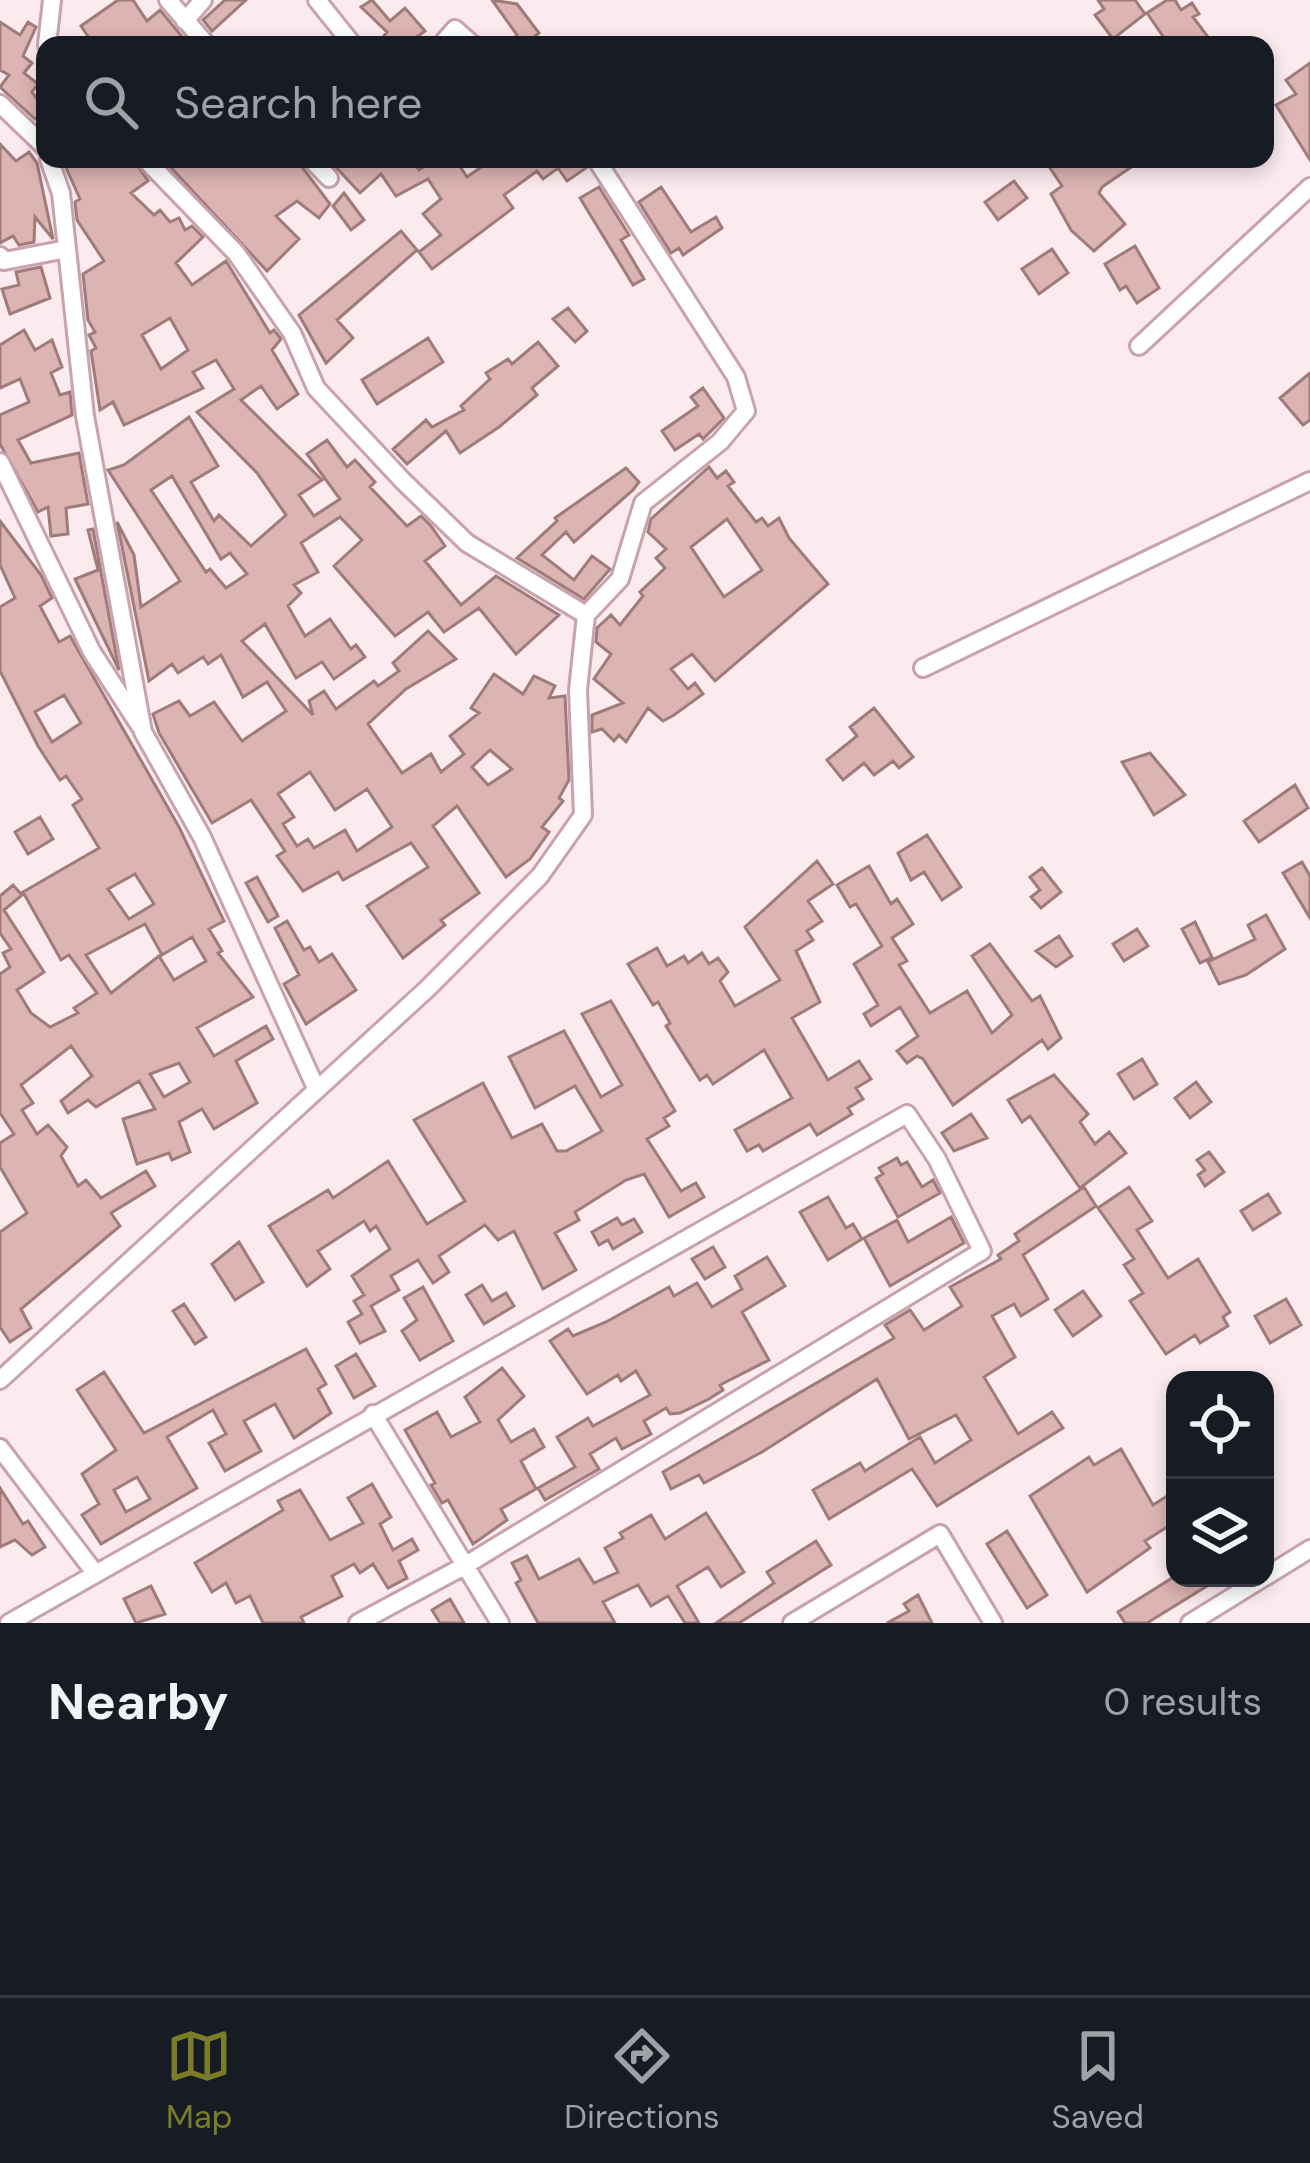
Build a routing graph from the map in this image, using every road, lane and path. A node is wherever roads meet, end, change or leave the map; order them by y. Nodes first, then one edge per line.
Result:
1 (52, 0) edge
2 (168, 0) edge
3 (203, 0) edge
4 (317, 0) edge
5 (185, 21) junction
6 (48, 36) edge
7 (199, 36) edge
8 (346, 36) edge
9 (0, 104) edge
10 (36, 138) edge
11 (52, 168) edge
12 (154, 168) edge
13 (320, 168) edge
14 (602, 168) edge
15 (329, 178) dead end
16 (1310, 188) edge
17 (67, 249) junction
18 (0, 256) edge
19 (1139, 346) dead end
20 (0, 462) edge
21 (1310, 481) edge
22 (586, 615) junction
23 (923, 668) dead end
24 (143, 732) junction
25 (316, 1088) junction
26 (0, 1380) edge
27 (374, 1414) junction
28 (0, 1448) edge
29 (1310, 1549) edge
30 (466, 1565) junction
31 (1274, 1572) edge
32 (95, 1574) junction
33 (1249, 1587) edge
34 (9, 1623) edge
35 (358, 1623) edge
36 (500, 1623) edge
37 (792, 1623) edge
38 (993, 1623) edge
39 (1190, 1623) edge

1 - 6 street
2 - 5 street
3 - 5 street
4 - 8 street
5 - 7 street
9 - 10 street
11 - 17 street
12 - 22 street
13 - 15 street
14 - 22 street
16 - 19 street
17 - 18 street
17 - 24 street
20 - 24 street
21 - 23 street
22 - 25 street
24 - 25 street
25 - 26 street
27 - 30 street
27 - 30 street
27 - 32 street
28 - 32 street
29 - 31 street
30 - 35 street
30 - 36 street
32 - 34 street
33 - 39 street
37 - 38 street

